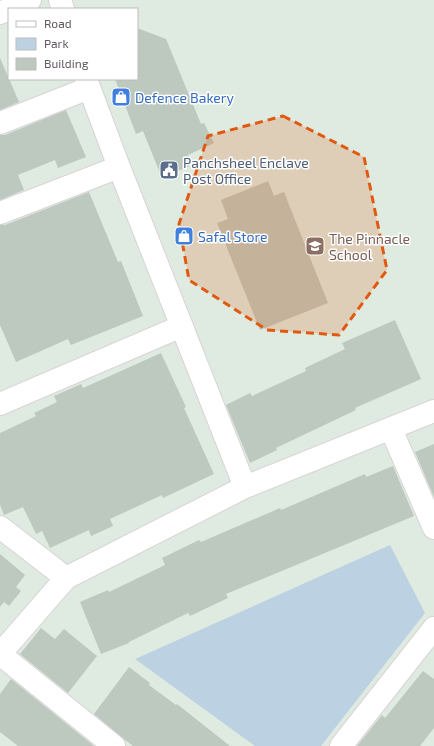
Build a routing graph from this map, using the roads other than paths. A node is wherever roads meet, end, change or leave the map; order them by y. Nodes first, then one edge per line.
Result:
1 (30, 0) edge
2 (10, 8) edge
3 (88, 83) edge
4 (0, 123) edge
5 (119, 167) junction
6 (0, 213) edge
7 (182, 326) junction
8 (0, 404) edge
9 (434, 411) edge
10 (391, 429) junction
11 (245, 487) junction
12 (0, 527) edge
13 (434, 528) edge
14 (66, 578) junction
15 (434, 628) edge
16 (0, 654) edge
17 (114, 746) edge
18 (341, 746) edge

1 - 2 street
3 - 4 street
3 - 5 street
5 - 6 street
5 - 7 street
7 - 8 street
7 - 11 street
9 - 10 street
10 - 11 street
10 - 13 street
11 - 14 street
12 - 14 street
14 - 16 street
15 - 18 street
16 - 17 street

